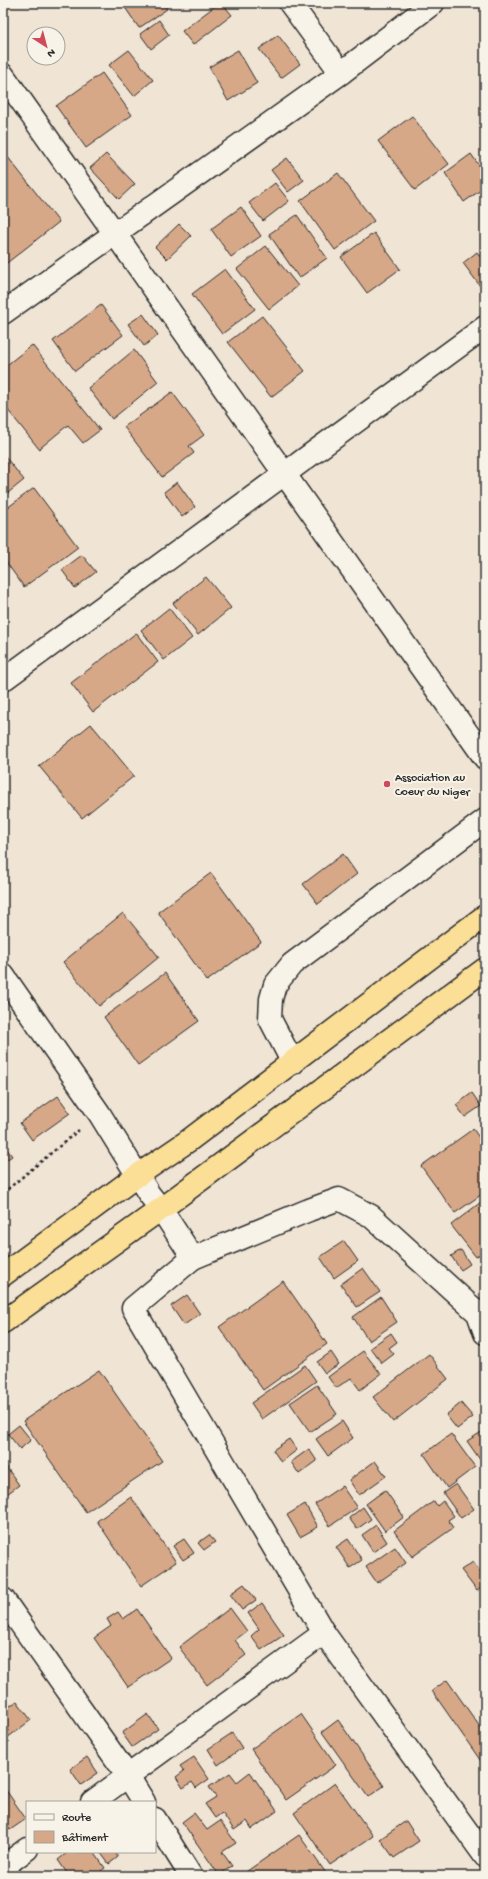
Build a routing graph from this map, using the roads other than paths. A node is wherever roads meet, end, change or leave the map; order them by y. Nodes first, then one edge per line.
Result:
1 (290, 3) edge
2 (432, 3) edge
3 (341, 73) junction
4 (3, 75) edge
5 (115, 234) junction
6 (3, 313) edge
7 (485, 327) edge
8 (284, 474) junction
9 (3, 680) edge
10 (485, 758) edge
11 (485, 820) edge
12 (485, 916) edge
13 (485, 968) edge
14 (3, 975) edge
15 (293, 1063) junction
16 (138, 1175) junction
17 (161, 1209) junction
18 (194, 1258) junction
19 (3, 1275) edge
20 (3, 1322) edge
21 (485, 1333) edge
22 (3, 1599) edge
23 (324, 1634) junction
24 (128, 1776) junction
25 (93, 1801) edge
26 (143, 1801) edge
27 (156, 1821) edge
28 (478, 1832) edge
29 (26, 1850) edge
30 (485, 1856) edge
31 (3, 1867) edge
32 (191, 1876) edge

1 - 3 street
2 - 3 street
3 - 5 street
4 - 5 street
5 - 6 street
5 - 8 street
7 - 8 street
8 - 9 street
8 - 10 street
11 - 15 street
12 - 15 highway
13 - 17 highway
14 - 16 street
15 - 16 highway
16 - 17 street
16 - 19 highway
17 - 18 street
17 - 20 highway
18 - 21 street
18 - 23 street
22 - 24 street
23 - 24 street
23 - 28 street
24 - 25 street
24 - 26 street
27 - 32 street
28 - 30 street
29 - 31 street

